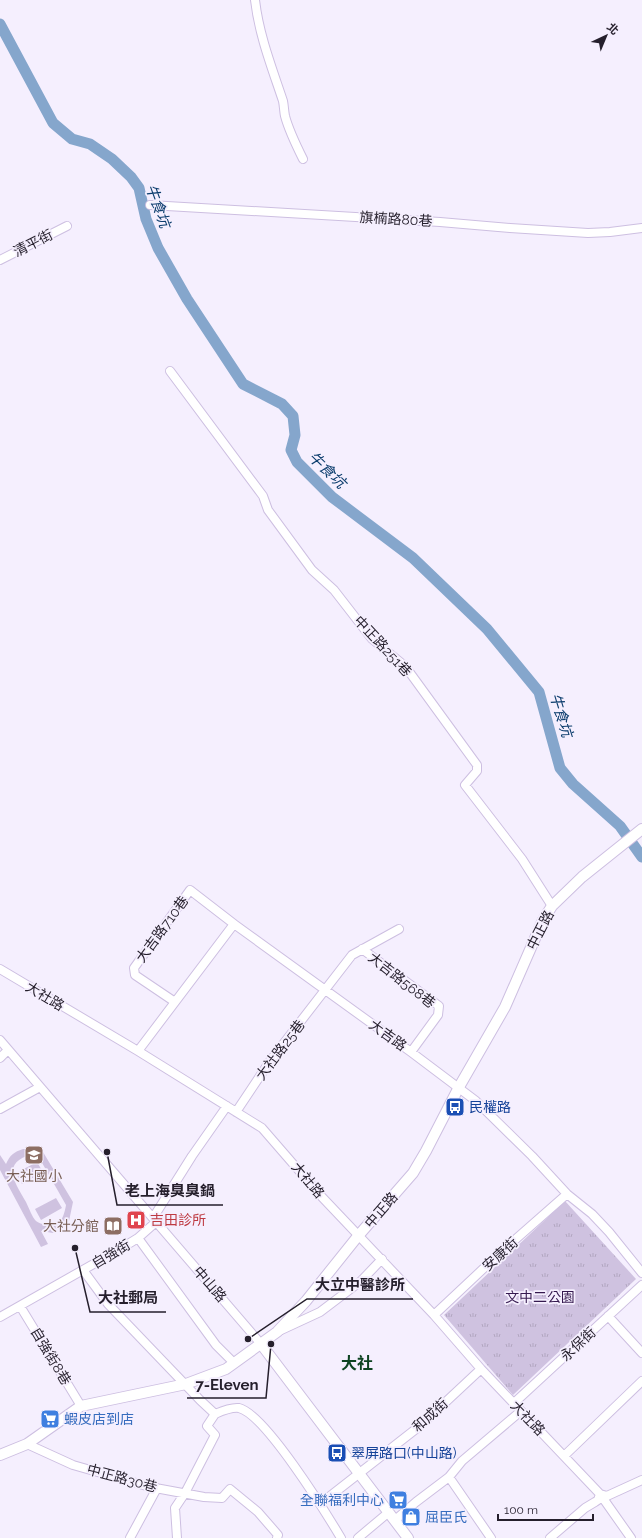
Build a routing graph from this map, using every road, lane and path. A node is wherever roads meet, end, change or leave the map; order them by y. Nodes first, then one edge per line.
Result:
1 (255, 0) edge
2 (303, 159) dead end
3 (150, 205) dead end
4 (66, 226) dead end
5 (642, 228) edge
6 (0, 260) edge
7 (170, 370) dead end
8 (639, 832) edge
9 (552, 906) junction
10 (234, 924) junction
11 (399, 929) dead end
12 (362, 948) junction
13 (0, 969) edge
14 (325, 990) junction
15 (175, 1002) junction
16 (0, 1040) edge
17 (8, 1050) junction
18 (138, 1051) junction
19 (411, 1052) junction
20 (0, 1058) edge
21 (40, 1087) junction
22 (459, 1087) junction
23 (227, 1106) junction
24 (0, 1109) edge
25 (236, 1112) junction
26 (567, 1194) junction
27 (154, 1220) junction
28 (358, 1236) junction
29 (138, 1238) junction
30 (382, 1259) junction
31 (83, 1270) junction
32 (642, 1273) edge
33 (642, 1285) edge
34 (20, 1306) junction
35 (434, 1315) junction
36 (608, 1316) junction
37 (0, 1317) edge
38 (277, 1332) junction
39 (261, 1344) junction
40 (642, 1353) edge
41 (234, 1364) junction
42 (481, 1369) junction
43 (642, 1381) edge
44 (186, 1384) junction
45 (514, 1403) junction
46 (81, 1406) junction
47 (521, 1411) junction
48 (215, 1414) junction
49 (27, 1444) junction
50 (0, 1456) edge
51 (564, 1456) junction
52 (360, 1474) junction
53 (449, 1477) junction
54 (642, 1480) edge
55 (157, 1488) junction
56 (185, 1494) junction
57 (600, 1494) junction
58 (320, 1504) junction
59 (392, 1516) junction
60 (130, 1538) edge
61 (177, 1538) edge
62 (277, 1538) edge
63 (341, 1538) edge
64 (358, 1538) edge
65 (408, 1538) edge
66 (491, 1538) edge
67 (550, 1538) edge
68 (631, 1538) edge

1 - 2 street
3 - 5 street, 旗楠路80巷
4 - 6 street, 清平街
7 - 9 street, 中正路251巷
8 - 9 main road, 中正路
9 - 22 main road, 中正路
10 - 14 street, 大吉路
10 - 15 street
10 - 15 street, 大吉路710巷
11 - 12 street, 大社路25巷
12 - 14 street, 大社路25巷
12 - 19 street, 大吉路568巷
13 - 18 street, 大社路
14 - 19 street, 大吉路
14 - 25 street, 大社路25巷
15 - 18 street
16 - 17 street, 中山路
17 - 20 street
17 - 21 street, 中山路
18 - 23 street, 大社路
19 - 22 street, 大吉路
21 - 24 street
21 - 27 street, 中山路
22 - 26 street, 大吉路
22 - 28 main road, 中正路
23 - 25 street, 大社路
23 - 27 street, 自強街
25 - 28 street, 大社路
26 - 32 street, 大吉路
26 - 35 street, 安康街
27 - 29 street, 自強街
27 - 39 street, 中山路
28 - 30 street, 大社路
28 - 38 main road, 中正路
29 - 31 street, 自強街
29 - 41 street
30 - 35 street, 大社路
30 - 38 street
31 - 34 street, 自強街
31 - 44 street
33 - 36 street, 永保街
34 - 37 street, 自強街
34 - 46 street, 自強街8巷
35 - 42 street, 大社路
36 - 40 street
36 - 45 street, 永保街
38 - 39 main road, 中正路
39 - 41 main road, 中正路
39 - 52 main road, 中山路
41 - 44 main road, 中正路
42 - 45 street, 大社路
42 - 52 street, 和成街
43 - 51 street
44 - 46 main road, 中正路
44 - 48 street
45 - 47 street, 大社路
46 - 49 main road, 中正路
47 - 51 street, 大社路
47 - 53 street
48 - 56 street
48 - 58 street
49 - 50 main road, 中正路
49 - 55 street, 中正路30巷
51 - 57 street, 大社路
52 - 58 street, 和成街
52 - 59 main road, 中山路
53 - 59 street
53 - 66 street
54 - 57 street
55 - 56 street, 中正路30巷
55 - 60 street
56 - 61 street
56 - 62 street, 中正路30巷
57 - 67 street
57 - 68 street, 大社路
58 - 63 street
59 - 64 street
59 - 65 main road, 中山路

